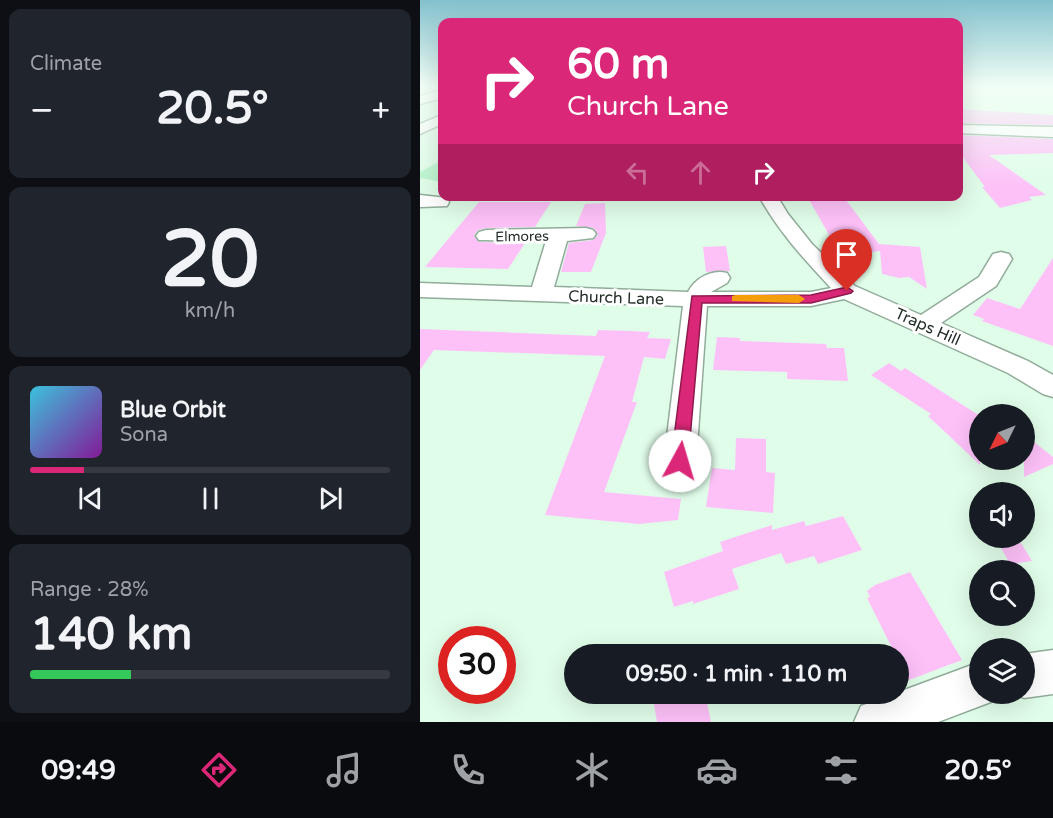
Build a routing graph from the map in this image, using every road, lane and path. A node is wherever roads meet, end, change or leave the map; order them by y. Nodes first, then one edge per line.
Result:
1 (438, 120) edge
2 (963, 129) edge
3 (420, 130) edge
4 (1052, 133) edge
5 (420, 201) edge
6 (771, 201) edge
7 (440, 202) dead end
8 (586, 234) dead end
9 (558, 235) junction
10 (486, 236) dead end
11 (1001, 259) dead end
12 (719, 278) dead end
13 (420, 290) edge
14 (847, 291) junction
15 (541, 294) junction
16 (696, 299) junction
17 (925, 324) junction
18 (1053, 387) edge
19 (680, 461) dead end
20 (1053, 672) edge
21 (1035, 674) edge
22 (969, 688) edge
23 (877, 722) edge

1 - 3 street
2 - 4 street
5 - 7 street
6 - 14 street, Traps Hill
8 - 9 street, Elmores
9 - 10 street, Elmores
9 - 15 street, Elmores
11 - 17 street
12 - 16 street
13 - 15 street, Church Lane
14 - 16 street, Church Lane
14 - 17 street, Traps Hill
15 - 16 street, Church Lane
16 - 19 street
17 - 18 street, Traps Hill
20 - 21 street
22 - 23 street

